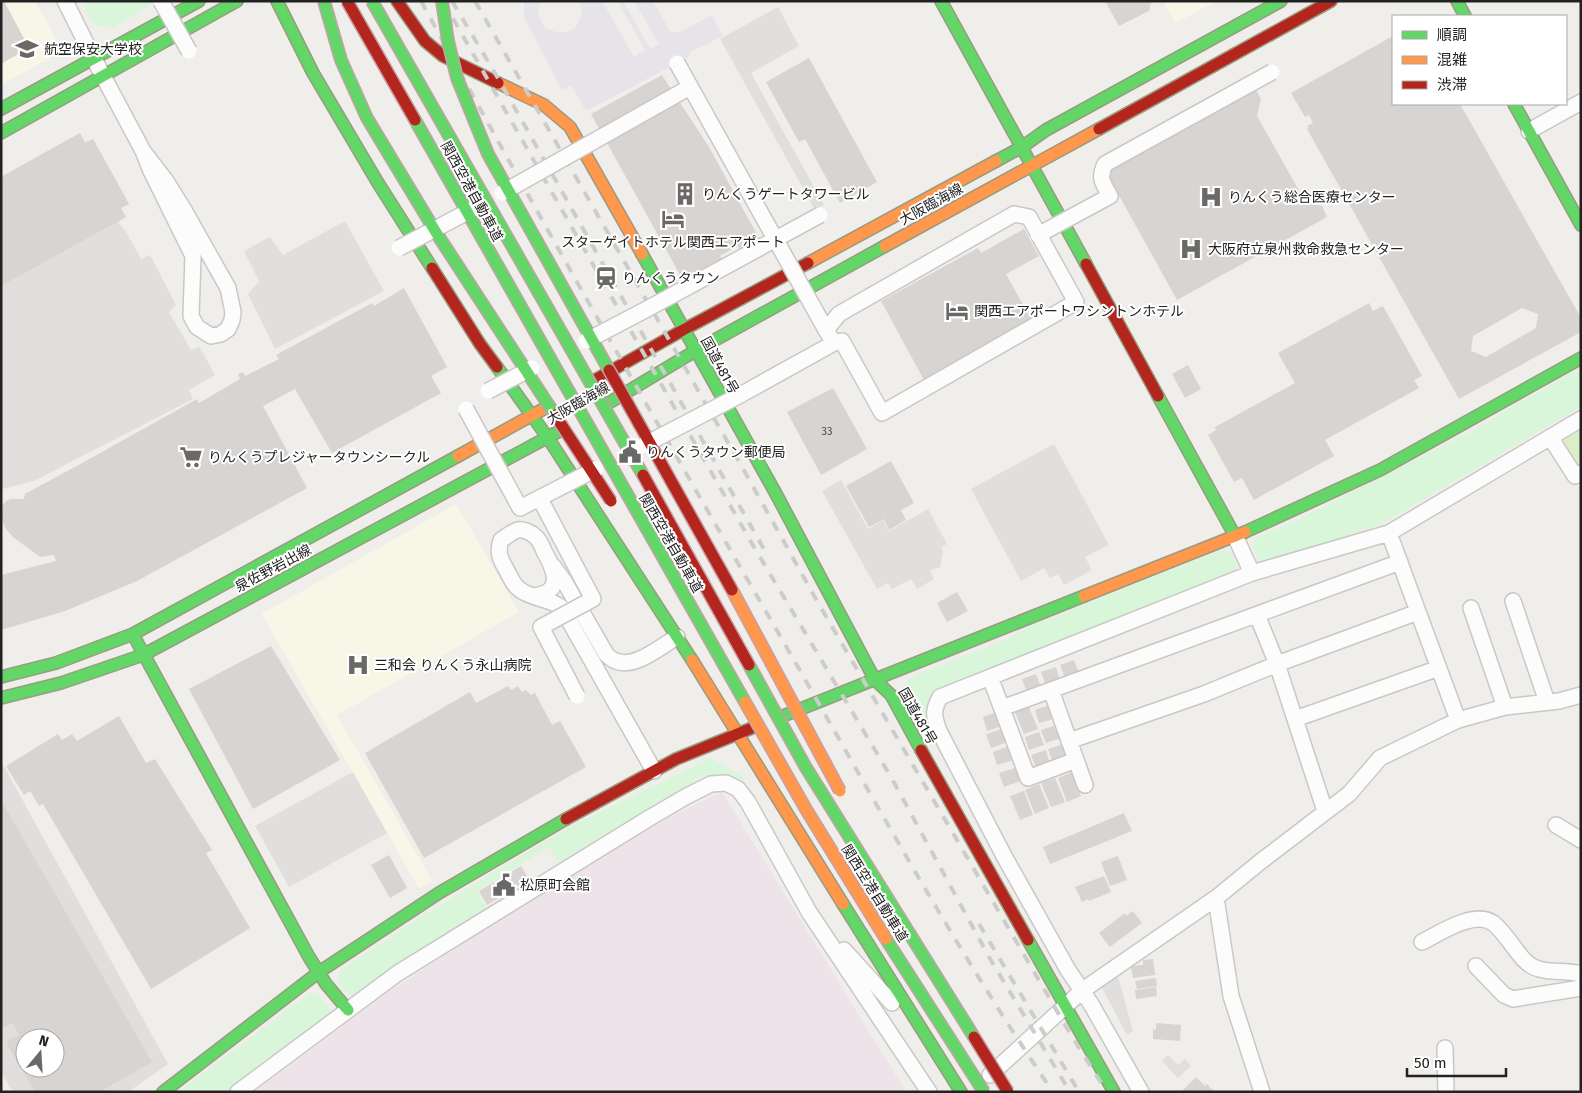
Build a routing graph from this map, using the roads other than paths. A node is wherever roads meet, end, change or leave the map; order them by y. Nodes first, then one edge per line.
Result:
1 (54, 1) edge
2 (65, 1) edge
3 (161, 1) edge
4 (199, 1) edge
5 (237, 1) edge
6 (277, 1) edge
7 (324, 1) edge
8 (347, 1) edge
9 (372, 1) edge
10 (397, 1) edge
11 (442, 1) edge
12 (941, 1) edge
13 (1281, 1) edge
14 (1331, 1) edge
15 (1457, 1) edge
16 (1464, 15) edge
17 (189, 51) dead end
18 (94, 59) junction
19 (677, 63) dead end
20 (1272, 72) dead end
21 (103, 76) junction
22 (690, 86) junction
23 (1581, 102) edge
24 (1515, 105) edge
25 (1, 109) edge
26 (1529, 131) junction
27 (1, 132) edge
28 (1022, 147) junction
29 (143, 151) junction
30 (1032, 166) junction
31 (820, 215) dead end
32 (1581, 225) edge
33 (1038, 235) junction
34 (775, 239) junction
35 (399, 248) dead end
36 (683, 330) junction
37 (830, 336) junction
38 (696, 351) junction
39 (1581, 358) edge
40 (488, 391) dead end
41 (466, 410) dead end
42 (531, 416) junction
43 (1581, 419) edge
44 (1550, 437) junction
45 (548, 438) junction
46 (1581, 473) edge
47 (540, 499) junction
48 (617, 511) dead end
49 (1389, 533) junction
50 (1235, 536) junction
51 (1400, 562) junction
52 (552, 565) junction
53 (1252, 573) junction
54 (534, 596) junction
55 (1513, 601) dead end
56 (1472, 608) dead end
57 (1418, 612) junction
58 (1257, 614) junction
59 (686, 622) dead end
60 (133, 634) junction
61 (677, 637) junction
62 (143, 655) junction
63 (1276, 664) junction
64 (1439, 668) junction
65 (1, 677) edge
66 (990, 677) junction
67 (875, 680) junction
68 (1052, 690) junction
69 (1581, 695) edge
70 (577, 696) dead end
71 (1, 698) edge
72 (1548, 702) junction
73 (1505, 707) junction
74 (1002, 708) junction
75 (1295, 720) junction
76 (1458, 720) junction
77 (738, 734) junction
78 (1069, 742) junction
79 (1076, 760) junction
80 (930, 766) junction
81 (654, 771) junction
82 (1086, 785) dead end
83 (845, 801) dead end
84 (807, 811) junction
85 (1325, 811) junction
86 (1556, 825) dead end
87 (1581, 840) edge
88 (865, 841) dead end
89 (1004, 856) junction
90 (885, 894) junction
91 (1216, 898) junction
92 (809, 912) junction
93 (1422, 942) dead end
94 (1476, 966) dead end
95 (319, 972) junction
96 (1581, 974) edge
97 (1581, 988) edge
98 (1083, 990) junction
99 (1066, 1005) junction
100 (348, 1010) junction
101 (1445, 1048) dead end
102 (934, 1050) junction
103 (163, 1092) edge
104 (238, 1092) edge
105 (929, 1092) edge
106 (961, 1092) edge
107 (971, 1092) edge
108 (984, 1092) edge
109 (1008, 1092) edge
110 (1114, 1092) edge
111 (1141, 1092) edge
112 (1262, 1092) edge
113 (1446, 1092) edge

1 - 18 street
2 - 18 street
3 - 17 street, bridge
4 - 18 main road
5 - 21 main road
6 - 42 main road
7 - 48 main road, bridge
8 - 84 main road, 関西空港自動車道, bridge
9 - 90 main road, 関西空港自動車道, bridge
10 - 36 main road, 国道481号
11 - 83 main road, bridge
12 - 28 main road
13 - 28 main road, 大阪臨海線
14 - 30 main road, 大阪臨海線
15 - 16 main road
18 - 21 street
18 - 25 main road
19 - 22 street, bridge
20 - 33 street, bridge
21 - 27 main road
21 - 29 street
22 - 34 street, bridge
22 - 35 street, bridge
23 - 26 street
24 - 26 main road
26 - 32 main road
28 - 30 main road
28 - 36 main road, 大阪臨海線
29 - 29 street
30 - 38 main road, 大阪臨海線
30 - 50 main road
31 - 34 street, bridge
33 - 37 street, bridge
33 - 37 street, bridge
34 - 37 street, bridge
34 - 40 street, bridge
36 - 38 main road, 国道481号
36 - 42 main road, 大阪臨海線
37 - 47 street, bridge
38 - 45 main road, 大阪臨海線
38 - 67 main road, 国道481号
39 - 50 main road
41 - 47 street, bridge
42 - 45 main road
42 - 60 main road, 泉佐野岩出線
43 - 44 street
44 - 46 street
44 - 49 street
45 - 61 main road
45 - 62 main road, 泉佐野岩出線
47 - 70 street, bridge
49 - 51 street
49 - 53 street
50 - 53 street
50 - 67 main road
51 - 57 street
51 - 58 street
52 - 54 street
52 - 54 street
52 - 61 street
53 - 66 street
54 - 81 street
55 - 72 street
56 - 73 street
57 - 63 street
57 - 64 street
58 - 63 street
58 - 68 street
59 - 84 main road, bridge
60 - 62 main road
60 - 65 main road, 泉佐野岩出線
61 - 77 main road
62 - 71 main road, 泉佐野岩出線
62 - 95 main road
63 - 75 street
63 - 78 street
64 - 75 street
64 - 76 street
66 - 74 street
66 - 89 street
67 - 77 main road
67 - 80 main road, 国道481号
68 - 74 street
68 - 78 street
69 - 72 street
72 - 73 street
73 - 76 street
74 - 79 street
75 - 85 street
76 - 85 street
77 - 81 main road
77 - 102 main road
78 - 79 street
79 - 82 street
80 - 89 street
80 - 99 main road, 国道481号
81 - 95 main road
84 - 108 main road, 関西空港自動車道, bridge
85 - 91 street
86 - 87 street
88 - 90 main road, bridge
89 - 98 street
90 - 109 main road, 関西空港自動車道, bridge
91 - 98 street
91 - 112 street
92 - 100 street
92 - 102 street
92 - 105 street
93 - 96 street
94 - 97 street
95 - 100 main road
95 - 103 main road
98 - 99 street
98 - 111 street
99 - 107 street
99 - 110 main road, 国道481号
100 - 104 street
101 - 113 street
102 - 106 main road

